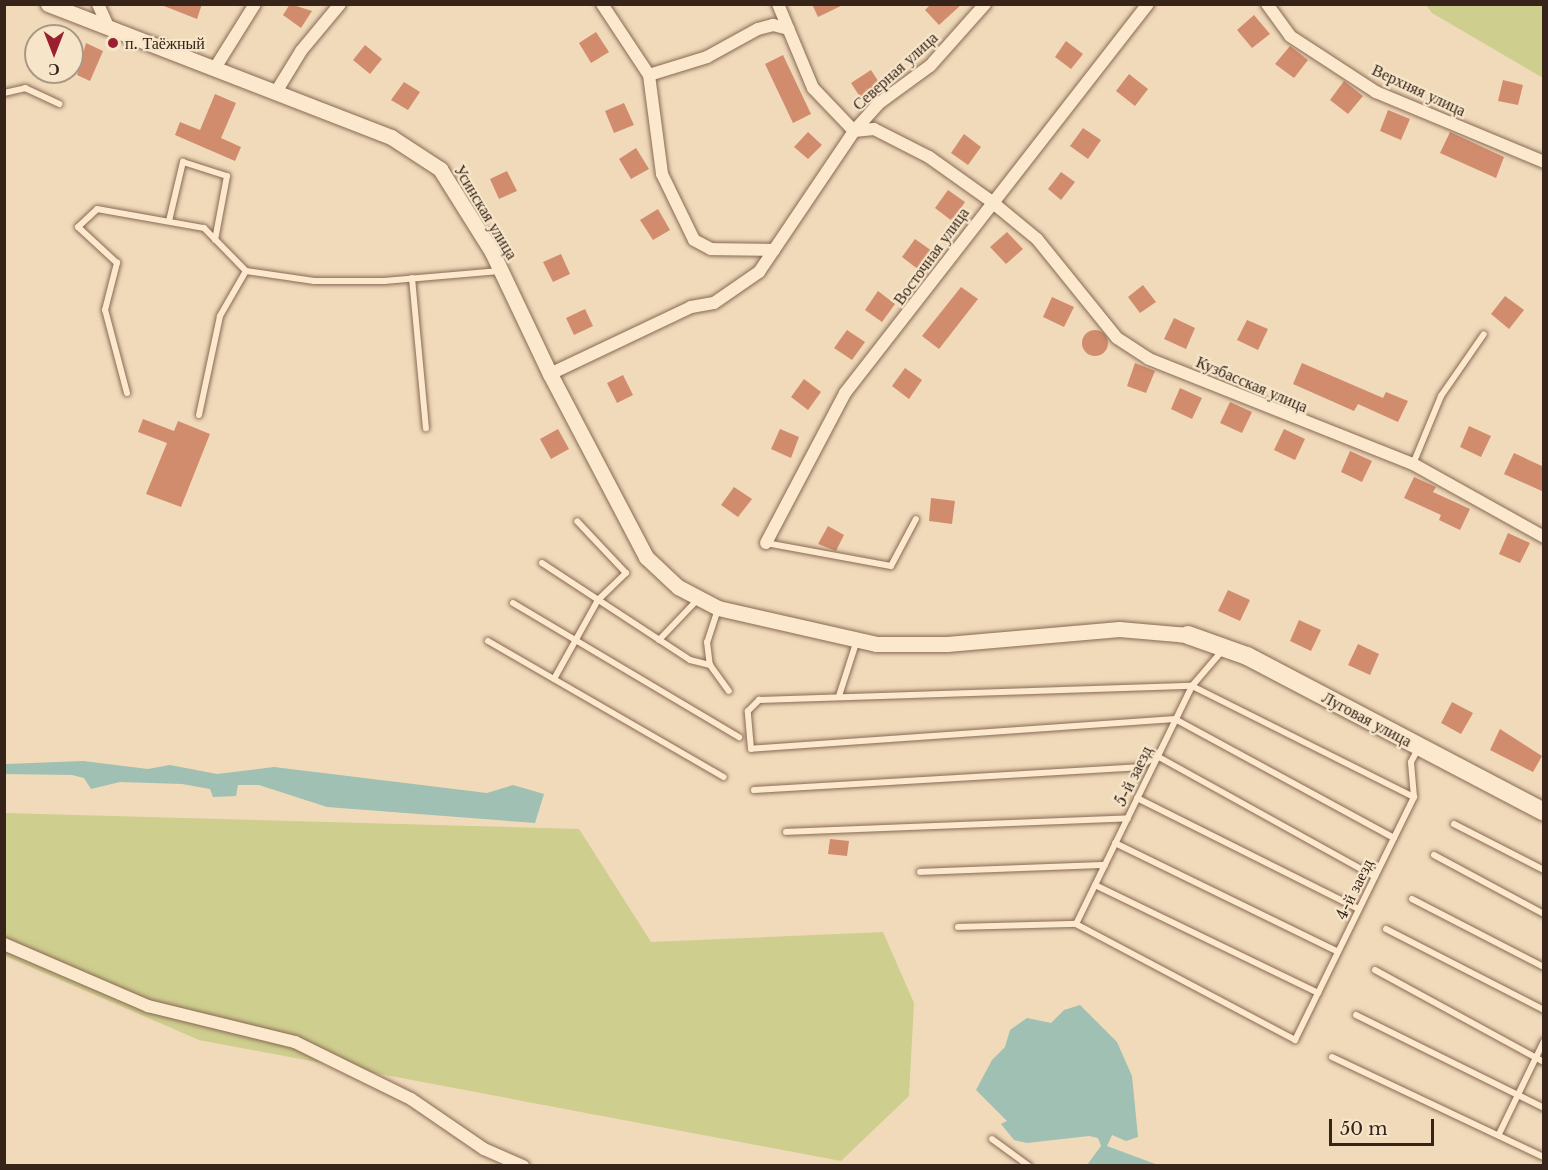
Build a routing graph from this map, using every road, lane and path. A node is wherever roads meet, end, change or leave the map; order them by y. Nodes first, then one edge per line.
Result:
1 (48, 4) edge
2 (98, 4) edge
3 (255, 4) edge
4 (340, 4) edge
5 (602, 4) edge
6 (778, 4) edge
7 (985, 4) edge
8 (1148, 4) edge
9 (1267, 4) edge
10 (108, 26) junction
11 (789, 29) junction
12 (215, 68) junction
13 (649, 75) junction
14 (276, 92) junction
15 (4, 93) edge
16 (59, 104) dead end
17 (854, 131) junction
18 (1544, 162) edge
19 (992, 202) junction
20 (169, 221) junction
21 (215, 240) junction
22 (774, 250) junction
23 (246, 271) junction
24 (501, 271) junction
25 (412, 278) junction
26 (1484, 334) dead end
27 (549, 374) junction
28 (127, 393) dead end
29 (199, 415) dead end
30 (426, 428) dead end
31 (1413, 464) junction
32 (916, 519) dead end
33 (577, 521) dead end
34 (1544, 537) edge
35 (766, 543) joint
36 (542, 562) dead end
37 (698, 598) junction
38 (598, 600) junction
39 (513, 603) dead end
40 (718, 608) junction
41 (1188, 635) joint
42 (576, 640) junction
43 (659, 640) junction
44 (857, 640) junction
45 (488, 641) dead end
46 (1224, 648) junction
47 (710, 665) junction
48 (554, 679) junction
49 (1192, 686) junction
50 (729, 691) dead end
51 (839, 696) junction
52 (1175, 719) junction
53 (739, 738) dead end
54 (1419, 747) junction
55 (1157, 756) junction
56 (724, 777) dead end
57 (753, 790) dead end
58 (1414, 797) junction
59 (1137, 798) junction
60 (1544, 812) edge
61 (1128, 818) junction
62 (1455, 824) dead end
63 (786, 832) dead end
64 (1394, 838) junction
65 (1115, 843) junction
66 (1434, 855) dead end
67 (1105, 865) junction
68 (1544, 870) edge
69 (920, 872) dead end
70 (1375, 877) junction
71 (1095, 885) junction
72 (1412, 899) dead end
73 (1359, 909) junction
74 (1544, 914) edge
75 (1076, 924) junction
76 (958, 927) dead end
77 (1386, 929) dead end
78 (4, 945) edge
79 (1338, 952) junction
80 (1544, 967) edge
81 (1375, 970) dead end
82 (1318, 993) junction
83 (1544, 1010) edge
84 (1356, 1015) dead end
85 (1544, 1041) edge
86 (1332, 1057) dead end
87 (1535, 1058) junction
88 (1544, 1062) edge
89 (1517, 1096) junction
90 (1544, 1108) edge
91 (1500, 1132) junction
92 (992, 1139) dead end
93 (1544, 1156) edge
94 (523, 1166) edge
95 (1029, 1166) edge

1 - 10 street, Усинская улица
2 - 10 street
3 - 12 street
4 - 14 street
5 - 13 street
6 - 11 street, Северная улица
7 - 17 street, Северная улица
8 - 19 street, Восточная улица
9 - 18 street, Верхняя улица
10 - 12 street, Усинская улица
11 - 13 street
11 - 17 street, Северная улица
12 - 14 street, Усинская улица
13 - 22 street
14 - 24 street, Усинская улица
15 - 16 lane
17 - 19 street, Кузбасская улица
17 - 22 street
19 - 31 street, Кузбасская улица
19 - 35 street, Восточная улица
20 - 21 lane
20 - 21 lane
20 - 28 lane
21 - 23 lane
22 - 27 street
23 - 25 lane
23 - 29 lane
24 - 25 lane
24 - 27 street, Усинская улица
25 - 30 lane
26 - 31 lane
27 - 37 street, Усинская улица
31 - 34 street, Кузбасская улица
32 - 35 lane
33 - 38 lane
36 - 38 lane
37 - 40 street, Усинская улица
37 - 43 lane
38 - 42 lane
38 - 43 lane
39 - 42 lane
40 - 44 street, Усинская улица
40 - 47 lane
41 - 44 street, Усинская улица
41 - 46 main road, Луговая улица
42 - 48 lane
42 - 53 lane
43 - 47 lane
44 - 51 lane
45 - 48 lane
46 - 49 lane, 5-й заезд
46 - 54 main road, Луговая улица
47 - 50 lane
48 - 56 lane
49 - 51 lane
49 - 52 lane, 5-й заезд
49 - 58 lane
51 - 52 lane
52 - 55 lane, 5-й заезд
52 - 64 lane
54 - 58 lane, 4-й заезд
54 - 60 main road, Луговая улица
55 - 57 lane
55 - 59 lane, 5-й заезд
55 - 70 lane
58 - 64 lane, 4-й заезд
59 - 61 lane, 5-й заезд
59 - 73 lane
61 - 63 lane
61 - 65 lane, 5-й заезд
62 - 68 lane
64 - 70 lane, 4-й заезд
65 - 67 lane, 5-й заезд
65 - 79 lane
66 - 74 lane
67 - 69 lane
67 - 71 lane, 5-й заезд
70 - 73 lane, 4-й заезд
71 - 75 lane, 5-й заезд
71 - 82 lane
72 - 80 lane
73 - 79 lane, 4-й заезд
75 - 76 lane
75 - 82 lane, 4-й заезд
77 - 83 lane
78 - 94 street
79 - 82 lane, 4-й заезд
81 - 87 lane
84 - 89 lane
85 - 87 lane
86 - 91 lane
87 - 88 lane
87 - 89 lane
89 - 90 lane
89 - 91 lane
91 - 93 lane
92 - 95 lane

